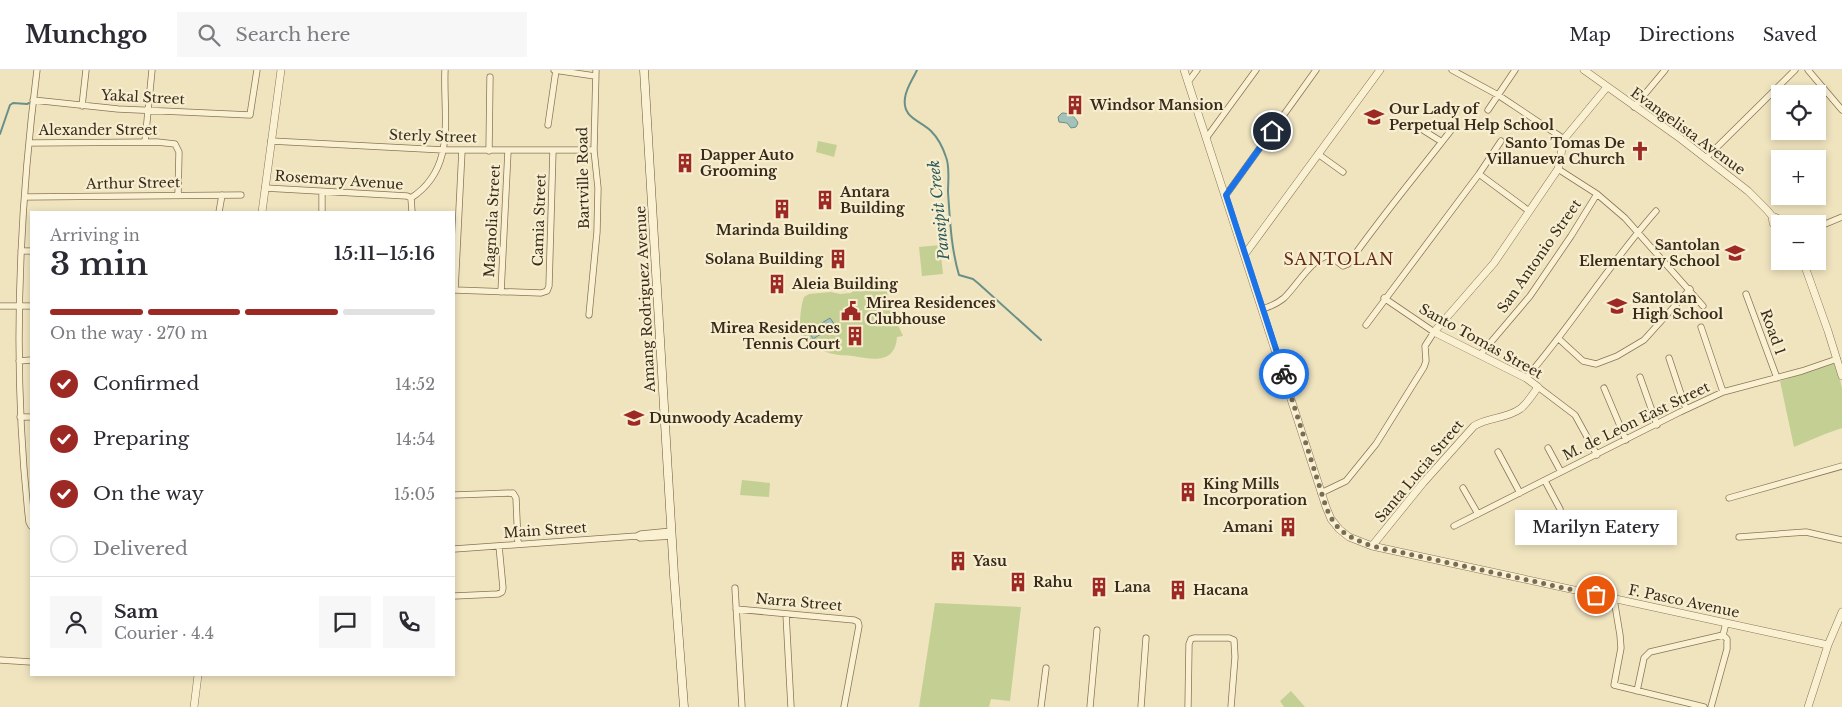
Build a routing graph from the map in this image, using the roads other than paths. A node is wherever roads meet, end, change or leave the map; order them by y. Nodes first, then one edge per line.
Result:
1 (37, 70) edge
2 (86, 70) edge
3 (152, 70) edge
4 (257, 70) edge
5 (281, 70) edge
6 (444, 70) edge
7 (555, 70) edge
8 (644, 70) edge
9 (1184, 70) edge
10 (1197, 70) edge
11 (1256, 70) edge
12 (1316, 70) edge
13 (1380, 70) edge
14 (1452, 70) edge
15 (1515, 70) edge
16 (1584, 70) edge
17 (1665, 70) edge
18 (1795, 70) edge
19 (1808, 70) edge
20 (596, 73) edge
21 (490, 77) dead end
22 (1188, 82) junction
23 (1607, 87) junction
24 (1498, 95) junction
25 (33, 100) junction
26 (82, 106) junction
27 (1634, 107) junction
28 (1488, 110) dead end
29 (1842, 110) edge
30 (148, 111) junction
31 (548, 125) dead end
32 (1415, 125) dead end
33 (1452, 129) dead end
34 (1207, 138) junction
35 (1564, 140) junction
36 (271, 141) junction
37 (1501, 141) dead end
38 (145, 142) junction
39 (1442, 142) junction
40 (30, 143) junction
41 (444, 150) junction
42 (462, 150) junction
43 (553, 150) junction
44 (594, 150) junction
45 (489, 151) junction
46 (508, 151) junction
47 (1318, 154) junction
48 (1706, 158) junction
49 (1558, 169) junction
50 (1343, 172) dead end
51 (1479, 174) junction
52 (265, 188) junction
53 (322, 192) junction
54 (1597, 194) junction
55 (178, 195) junction
56 (222, 195) junction
57 (241, 195) dead end
58 (1226, 195) junction
59 (25, 197) junction
60 (411, 198) junction
61 (219, 211) edge
62 (262, 211) edge
63 (322, 211) edge
64 (412, 211) edge
65 (1529, 211) junction
66 (1656, 211) dead end
67 (1771, 215) edge
68 (1842, 218) edge
69 (1826, 224) edge
70 (1638, 231) junction
71 (21, 251) junction
72 (30, 251) edge
73 (1245, 254) junction
74 (1807, 270) edge
75 (1690, 289) junction
76 (501, 292) junction
77 (1746, 294) dead end
78 (1384, 298) junction
79 (0, 306) edge
80 (20, 306) junction
81 (30, 306) edge
82 (1704, 306) dead end
83 (1263, 309) junction
84 (589, 315) dead end
85 (1366, 325) dead end
86 (1701, 326) dead end
87 (1434, 332) junction
88 (1559, 338) junction
89 (1480, 356) junction
90 (1669, 358) dead end
91 (30, 360) edge
92 (19, 361) junction
93 (1839, 361) edge
94 (1842, 376) edge
95 (1640, 377) dead end
96 (1526, 378) junction
97 (1777, 378) junction
98 (1538, 387) junction
99 (1604, 388) dead end
100 (1723, 392) junction
101 (1686, 409) junction
102 (30, 416) edge
103 (20, 417) junction
104 (1657, 425) junction
105 (1626, 440) junction
106 (1548, 448) dead end
107 (1498, 452) dead end
108 (1597, 455) junction
109 (1842, 466) edge
110 (1561, 472) junction
111 (24, 477) junction
112 (30, 479) edge
113 (1545, 481) junction
114 (1464, 488) dead end
115 (1321, 493) junction
116 (1520, 493) junction
117 (455, 495) edge
118 (1729, 498) dead end
119 (1560, 509) dead end
120 (1478, 514) junction
121 (30, 524) edge
122 (1454, 526) dead end
123 (672, 534) junction
124 (1739, 537) dead end
125 (1842, 540) edge
126 (518, 544) junction
127 (499, 546) junction
128 (1372, 546) junction
129 (455, 548) edge
130 (735, 588) dead end
131 (455, 596) edge
132 (1614, 599) junction
133 (736, 610) junction
134 (1842, 612) edge
135 (786, 614) junction
136 (1726, 623) junction
137 (1097, 630) dead end
138 (1723, 635) junction
139 (1146, 638) dead end
140 (1828, 645) junction
141 (0, 660) edge
142 (30, 662) edge
143 (1046, 668) dead end
144 (198, 676) edge
145 (1637, 691) junction
146 (194, 707) edge
147 (684, 707) edge
148 (742, 707) edge
149 (790, 707) edge
150 (844, 707) edge
151 (1041, 707) edge
152 (1090, 707) edge
153 (1141, 707) edge
154 (1188, 707) edge
155 (1231, 707) edge
156 (1704, 707) edge
157 (1711, 707) edge
158 (1808, 707) edge

1 - 25 street
2 - 26 street
3 - 30 street
4 - 30 street, Yakal Street
5 - 36 street
6 - 41 street
7 - 20 street
7 - 31 street
8 - 123 main road, Amang Rodriguez Avenue
9 - 22 street, F. Pasco Avenue
10 - 22 street
11 - 34 street
12 - 58 street
13 - 47 street
14 - 24 street
15 - 24 street
16 - 23 street, Evangelista Avenue
17 - 27 street
18 - 48 street
19 - 29 street
20 - 44 street, Bartville Road
21 - 45 street
22 - 34 street, F. Pasco Avenue
23 - 27 street, Evangelista Avenue
23 - 35 street
24 - 28 street
24 - 35 street
25 - 26 street, Yakal Street
25 - 40 street
26 - 30 street, Yakal Street
27 - 48 street, Evangelista Avenue
30 - 38 street
32 - 39 street
33 - 39 street
34 - 58 street, F. Pasco Avenue
35 - 49 street
36 - 41 street, Sterly Street
36 - 52 street
37 - 51 street
38 - 40 street, Alexander Street
38 - 55 street, Alexander Street
39 - 83 street
40 - 59 street
41 - 42 street, Sterly Street
41 - 60 street
42 - 45 street, Sterly Street
42 - 76 street
43 - 44 street, Sterly Street
43 - 46 street, Sterly Street
43 - 76 street, Camia Street
44 - 84 street, Bartville Road
45 - 46 street, Sterly Street
46 - 76 street, Magnolia Street
47 - 50 street
47 - 73 street
48 - 67 street, Evangelista Avenue
49 - 54 street
49 - 65 street
51 - 65 street
51 - 78 street
52 - 53 street, Rosemary Avenue
52 - 62 street
53 - 60 street, Rosemary Avenue
53 - 63 street
54 - 70 street
54 - 89 street, San Antonio Street
55 - 56 street, Arthur Street
55 - 59 street, Arthur Street
56 - 57 street, Arthur Street
56 - 61 street
58 - 73 street, F. Pasco Avenue
59 - 71 street
60 - 64 street
65 - 87 street
66 - 70 street
68 - 69 street
70 - 75 street
70 - 88 street
71 - 72 street
71 - 80 street
73 - 83 street, F. Pasco Avenue
74 - 93 street
75 - 82 street
75 - 88 street
77 - 97 street, Road 1
78 - 85 street
78 - 87 street, Santo Tomas Street
79 - 80 street
80 - 81 street
80 - 92 street
83 - 115 street, F. Pasco Avenue
86 - 100 street
87 - 89 street, Santo Tomas Street
87 - 115 street
88 - 96 street
89 - 96 street, Santo Tomas Street
90 - 101 street
91 - 92 street
92 - 103 street
93 - 94 street
93 - 97 street, M. de Leon East Street
95 - 104 street
96 - 98 street, Santo Tomas Street
97 - 100 street, M. de Leon East Street
98 - 108 street, Santo Tomas Street
98 - 128 street, Santa Lucia Street
99 - 105 street
100 - 101 street, M. de Leon East Street
101 - 104 street, M. de Leon East Street
102 - 103 street
103 - 111 street
104 - 105 street, M. de Leon East Street
105 - 108 street, M. de Leon East Street
106 - 110 street
107 - 116 street
108 - 110 street, M. de Leon East Street
109 - 118 street
110 - 113 street, M. de Leon East Street
111 - 112 street
111 - 121 street
113 - 116 street, M. de Leon East Street
113 - 119 street
114 - 120 street
115 - 128 street, F. Pasco Avenue
116 - 120 street, M. de Leon East Street
117 - 126 street
120 - 122 street, M. de Leon East Street
123 - 126 street, Main Street
123 - 147 main road, Amang Rodriguez Avenue
124 - 125 street
126 - 127 street, Main Street
127 - 129 street, Main Street
127 - 131 street
128 - 132 street, F. Pasco Avenue
130 - 133 street
132 - 136 street, F. Pasco Avenue
132 - 145 street
133 - 135 street, Narra Street
133 - 148 street
134 - 140 street
135 - 149 street
135 - 150 street, Narra Street
136 - 138 street
136 - 140 street, F. Pasco Avenue
137 - 152 street
138 - 145 street
138 - 157 street
139 - 153 street
140 - 158 street
141 - 142 street
143 - 151 street
144 - 146 street
145 - 156 street
154 - 155 street

